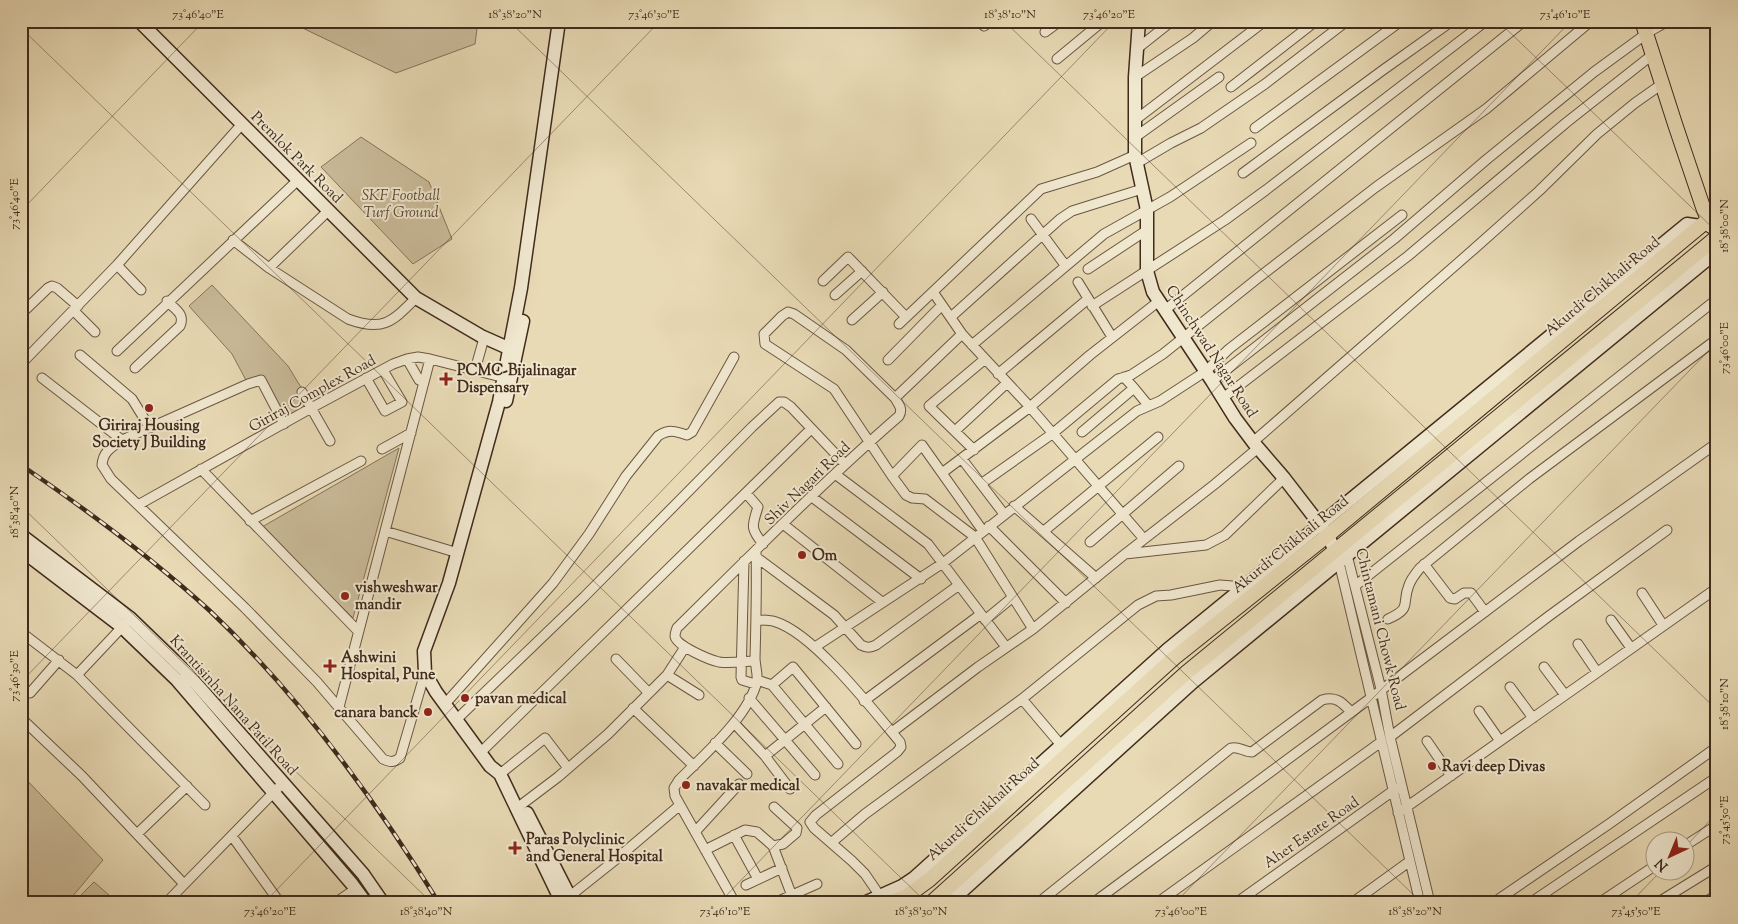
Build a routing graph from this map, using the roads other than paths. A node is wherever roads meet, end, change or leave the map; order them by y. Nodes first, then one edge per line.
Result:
1 (138, 21) edge
2 (559, 21) edge
3 (567, 21) edge
4 (1060, 21) edge
5 (1104, 21) edge
6 (1172, 21) edge
7 (1214, 21) edge
8 (1265, 21) edge
9 (1316, 21) edge
10 (1347, 21) edge
11 (1401, 21) edge
12 (1452, 21) edge
13 (1486, 21) edge
14 (1524, 21) edge
15 (1591, 21) edge
16 (1668, 21) edge
17 (1140, 22) edge
18 (1647, 27) edge
19 (1045, 32) dead end
20 (1138, 48) junction
21 (1652, 55) junction
22 (1056, 59) dead end
23 (1135, 77) junction
24 (1219, 77) dead end
25 (1662, 84) junction
26 (1231, 87) dead end
27 (1134, 121) junction
28 (242, 124) junction
29 (1255, 128) dead end
30 (1134, 138) junction
31 (1251, 143) dead end
32 (1136, 159) junction
33 (1243, 173) dead end
34 (298, 180) junction
35 (1142, 189) junction
36 (1147, 210) junction
37 (328, 211) junction
38 (1402, 215) dead end
39 (1031, 218) dead end
40 (1710, 219) edge
41 (1393, 222) junction
42 (1148, 230) junction
43 (1402, 232) junction
44 (1042, 234) junction
45 (1715, 239) edge
46 (233, 240) junction
47 (117, 265) junction
48 (1065, 265) junction
49 (269, 268) junction
50 (1088, 269) dead end
51 (862, 271) junction
52 (1147, 271) junction
53 (823, 281) dead end
54 (1078, 282) dead end
55 (141, 290) dead end
56 (883, 292) junction
57 (933, 292) junction
58 (835, 295) dead end
59 (416, 298) junction
60 (1717, 299) edge
61 (167, 301) junction
62 (1090, 303) junction
63 (942, 305) junction
64 (1162, 306) junction
65 (76, 308) junction
66 (21, 314) edge
67 (906, 317) junction
68 (950, 317) junction
69 (852, 320) dead end
70 (899, 324) dead end
71 (95, 332) dead end
72 (962, 334) junction
73 (1112, 337) junction
74 (1183, 337) junction
75 (484, 338) junction
76 (1717, 339) edge
77 (972, 345) junction
78 (513, 348) junction
79 (116, 350) dead end
80 (80, 355) dead end
81 (734, 357) dead end
82 (407, 359) junction
83 (430, 359) junction
84 (985, 359) junction
85 (888, 360) dead end
86 (21, 364) edge
87 (135, 368) dead end
88 (383, 370) junction
89 (476, 370) junction
90 (998, 374) junction
91 (1209, 376) junction
92 (1124, 377) junction
93 (42, 378) dead end
94 (366, 378) junction
95 (507, 378) junction
96 (419, 380) dead end
97 (1006, 383) junction
98 (1134, 388) junction
99 (302, 392) dead end
100 (895, 398) junction
101 (1223, 398) junction
102 (1148, 405) junction
103 (1030, 407) junction
104 (311, 408) junction
105 (284, 424) junction
106 (150, 428) junction
107 (811, 429) junction
108 (954, 431) junction
109 (1082, 432) dead end
110 (411, 433) junction
111 (1052, 434) junction
112 (1158, 437) dead end
113 (122, 440) junction
114 (330, 441) dead end
115 (870, 442) junction
116 (1717, 444) edge
117 (1255, 445) junction
118 (382, 449) dead end
119 (974, 450) junction
120 (962, 459) junction
121 (1075, 460) junction
122 (361, 461) dead end
123 (846, 464) junction
124 (1179, 466) dead end
125 (201, 469) junction
126 (942, 473) junction
127 (835, 474) junction
128 (892, 476) junction
129 (1284, 478) junction
130 (981, 484) junction
131 (1098, 488) junction
132 (746, 493) junction
133 (812, 497) junction
134 (138, 505) junction
135 (1014, 506) junction
136 (1004, 514) junction
137 (1123, 516) junction
138 (250, 521) junction
139 (783, 524) junction
140 (986, 529) junction
141 (1328, 529) junction
142 (1667, 530) dead end
143 (385, 531) junction
144 (1044, 531) junction
145 (21, 535) edge
146 (975, 537) junction
147 (1144, 539) junction
148 (1090, 542) dead end
149 (21, 550) edge
150 (758, 551) junction
151 (458, 553) junction
152 (1341, 553) junction
153 (1125, 554) junction
154 (744, 561) junction
155 (942, 563) junction
156 (1424, 564) junction
157 (1096, 578) junction
158 (920, 579) junction
159 (959, 585) junction
160 (1355, 586) junction
161 (1245, 587) junction
162 (1717, 588) edge
163 (1642, 593) dead end
164 (1013, 597) junction
165 (882, 602) junction
166 (1066, 603) junction
167 (1485, 612) junction
168 (983, 617) junction
169 (1388, 619) dead end
170 (757, 620) junction
171 (1611, 620) dead end
172 (126, 623) junction
173 (1663, 625) junction
174 (845, 626) junction
175 (357, 630) junction
176 (1033, 630) junction
177 (21, 632) edge
178 (1578, 644) dead end
179 (685, 647) junction
180 (815, 647) junction
181 (1006, 647) junction
182 (1631, 648) junction
183 (616, 659) dead end
184 (58, 660) junction
185 (742, 661) junction
186 (755, 661) junction
187 (1544, 667) dead end
188 (425, 668) junction
189 (1597, 672) junction
190 (77, 675) junction
191 (667, 675) junction
192 (756, 682) junction
193 (772, 685) junction
194 (1510, 687) dead end
195 (1381, 689) junction
196 (648, 692) junction
197 (30, 693) dead end
198 (699, 695) dead end
199 (1564, 695) junction
200 (1372, 697) junction
201 (749, 698) junction
202 (1022, 700) junction
203 (864, 701) junction
204 (445, 704) junction
205 (339, 707) junction
206 (826, 707) junction
207 (633, 708) junction
208 (1479, 711) dead end
209 (1351, 712) junction
210 (21, 718) edge
211 (1533, 718) junction
212 (456, 720) junction
213 (734, 723) junction
214 (804, 725) junction
215 (892, 732) junction
216 (1390, 737) junction
217 (786, 739) junction
218 (1427, 741) dead end
219 (1381, 742) junction
220 (1500, 742) junction
221 (715, 743) junction
222 (856, 744) dead end
223 (1061, 746) junction
224 (1717, 747) edge
225 (480, 753) junction
226 (765, 756) junction
227 (838, 764) dead end
228 (694, 766) junction
229 (568, 768) junction
230 (500, 774) junction
231 (747, 774) dead end
232 (815, 775) dead end
233 (1451, 776) junction
234 (1717, 777) edge
235 (739, 784) dead end
236 (1402, 785) junction
237 (187, 786) junction
238 (278, 788) junction
239 (790, 789) dead end
240 (507, 790) junction
241 (1393, 791) junction
242 (205, 805) dead end
243 (521, 805) junction
244 (680, 805) junction
245 (774, 807) dead end
246 (1407, 807) junction
247 (1398, 813) junction
248 (1717, 824) edge
249 (695, 832) junction
250 (137, 834) junction
251 (734, 835) junction
252 (232, 836) junction
253 (1696, 838) edge
254 (831, 843) junction
255 (773, 846) junction
256 (705, 850) junction
257 (1410, 861) junction
258 (1717, 866) edge
259 (782, 868) junction
260 (1646, 872) edge
261 (758, 879) junction
262 (184, 884) junction
263 (817, 884) dead end
264 (746, 885) dead end
265 (353, 887) junction
266 (376, 891) junction
267 (1717, 895) edge
268 (792, 896) junction
269 (885, 899) edge
270 (568, 900) edge
271 (275, 901) edge
272 (363, 902) edge
273 (166, 903) edge
274 (335, 903) edge
275 (383, 903) edge
276 (555, 903) edge
277 (734, 903) edge
278 (774, 903) edge
279 (864, 903) edge
280 (931, 903) edge
281 (949, 903) edge
282 (1038, 903) edge
283 (1093, 903) edge
284 (1157, 903) edge
285 (1236, 903) edge
286 (1352, 903) edge
287 (1420, 903) edge
288 (1430, 903) edge
289 (1493, 903) edge
290 (1530, 903) edge
291 (1599, 903) edge
292 (1657, 903) edge
293 (1704, 903) edge

1 - 28 street, Premlok Park Road
2 - 78 street
3 - 78 street
4 - 19 street
5 - 22 street
6 - 20 street
7 - 23 street
8 - 27 street
9 - 26 street
10 - 32 street
11 - 29 street
12 - 33 street
13 - 52 street
14 - 64 street
15 - 74 street
16 - 18 street
17 - 20 street, Chinchwad Nagar Road
18 - 21 main road
18 - 40 main road
18 - 43 street
20 - 23 street, Chinchwad Nagar Road
21 - 25 main road
21 - 101 street
23 - 27 street, Chinchwad Nagar Road
24 - 30 street
25 - 40 main road
25 - 117 street
27 - 30 street, Chinchwad Nagar Road
28 - 34 street, Premlok Park Road
28 - 47 street
30 - 32 street, Chinchwad Nagar Road
31 - 36 street
32 - 35 street, Chinchwad Nagar Road
32 - 57 street
34 - 37 street, Premlok Park Road
34 - 46 street
35 - 36 street, Chinchwad Nagar Road
35 - 44 street
36 - 42 street, Chinchwad Nagar Road
36 - 48 street
37 - 49 street
37 - 59 street, Premlok Park Road
38 - 41 street
39 - 44 street
40 - 45 main road
40 - 141 main road, Akurdi Chikhali Road
41 - 43 street
41 - 91 street
42 - 50 street
42 - 52 street, Chinchwad Nagar Road
43 - 91 street
44 - 48 street
44 - 68 street
45 - 152 main road
46 - 49 street
46 - 61 street
47 - 55 street
47 - 65 street
48 - 77 street
49 - 59 street
51 - 53 street
51 - 56 street
51 - 58 street
52 - 62 street
52 - 64 street, Chinchwad Nagar Road
54 - 62 street
56 - 67 street
56 - 69 street
57 - 63 street
57 - 67 street
59 - 75 street, Premlok Park Road
60 - 160 street
61 - 79 street
61 - 87 street
62 - 73 street
62 - 90 street
63 - 68 street
63 - 85 street
64 - 73 street
64 - 74 street, Chinchwad Nagar Road
65 - 66 street
65 - 71 street
65 - 86 street
67 - 70 street
68 - 72 street
72 - 77 street
72 - 100 street
73 - 103 street
74 - 91 street, Chinchwad Nagar Road
74 - 92 street
75 - 78 street, Premlok Park Road
75 - 89 street
76 - 156 street
77 - 84 street
78 - 95 street
80 - 106 street
81 - 204 street
82 - 83 street, Giriraj Complex Road
82 - 88 street, Giriraj Complex Road
82 - 96 street
83 - 89 street, Giriraj Complex Road
83 - 110 street
84 - 90 street
84 - 108 street
88 - 94 street, Giriraj Complex Road
88 - 94 street
89 - 95 street, Giriraj Complex Road
90 - 97 street
91 - 101 street, Chinchwad Nagar Road
91 - 102 street
92 - 98 street
92 - 111 street
93 - 113 street
94 - 104 street, Giriraj Complex Road
95 - 151 street
95 - 188 street
97 - 103 street
97 - 108 street
98 - 102 street
98 - 109 street
99 - 104 street
100 - 115 street, Shiv Nagari Road
100 - 115 street
101 - 117 street, Chinchwad Nagar Road
102 - 121 street
103 - 111 street
103 - 119 street
104 - 105 street, Giriraj Complex Road
104 - 114 street
105 - 106 street
105 - 125 street, Giriraj Complex Road
106 - 113 street
107 - 123 street
107 - 132 street
107 - 212 street
108 - 119 street
110 - 118 street
110 - 143 street
111 - 121 street
111 - 130 street
112 - 131 street
113 - 134 street
115 - 123 street, Shiv Nagari Road
115 - 128 street
116 - 167 street
117 - 129 street, Chinchwad Nagar Road
117 - 147 street
119 - 120 street
120 - 126 street
120 - 130 street
121 - 131 street
121 - 135 street
122 - 138 street
123 - 127 street, Shiv Nagari Road
124 - 137 street
125 - 134 street, Giriraj Complex Road
125 - 138 street
126 - 128 street
126 - 140 street
127 - 133 street, Shiv Nagari Road
127 - 155 street
128 - 146 street
129 - 141 street, Chinchwad Nagar Road
129 - 153 street
130 - 136 street
131 - 137 street
131 - 144 street
132 - 150 street
132 - 225 street
133 - 139 street, Shiv Nagari Road
133 - 158 street
134 - 205 street
135 - 136 street
135 - 144 street
136 - 140 street
137 - 147 street
137 - 148 street
138 - 175 street
139 - 150 street, Shiv Nagari Road
139 - 165 street
140 - 146 street
140 - 166 street
141 - 152 street, Chintamani Chowk Road
141 - 161 street
141 - 269 main road, Akurdi Chikhali Road
142 - 216 street
143 - 151 street
143 - 175 street
144 - 157 street
145 - 172 street, Krantisinha Nana Patil Road
146 - 155 street
146 - 164 street
147 - 153 street
149 - 172 street, Krantisinha Nana Patil Road
150 - 154 street, Shiv Nagari Road
150 - 170 street
150 - 174 street
151 - 188 street
152 - 160 street, Chintamani Chowk Road
152 - 200 street, Chintamani Chowk Road
152 - 280 main road
152 - 281 street
153 - 157 street
154 - 179 street, Shiv Nagari Road
154 - 185 street
155 - 158 street
155 - 159 street
156 - 167 street
156 - 169 street
157 - 166 street
158 - 165 street
159 - 168 street
159 - 174 street
160 - 195 street, Chintamani Chowk Road
161 - 202 street
161 - 223 street
162 - 173 street
163 - 173 street
164 - 168 street
164 - 176 street
165 - 174 street
166 - 176 street
167 - 195 street
168 - 181 street
168 - 203 street
170 - 180 street
170 - 186 street
171 - 182 street
172 - 190 street
172 - 238 street, Krantisinha Nana Patil Road
173 - 182 street
174 - 180 street
175 - 205 street
176 - 181 street
177 - 184 street
178 - 189 street
179 - 185 street
179 - 191 street
180 - 203 street
181 - 215 street
182 - 189 street
183 - 196 street
184 - 190 street
184 - 197 street
185 - 186 street
185 - 192 street
186 - 192 street
187 - 199 street
188 - 204 street
188 - 205 street
189 - 199 street
190 - 237 street
191 - 196 street
191 - 198 street
192 - 193 street
192 - 201 street
193 - 206 street
193 - 214 street
194 - 211 street
195 - 200 street
195 - 216 street, Chintamani Chowk Road
196 - 207 street
199 - 211 street
200 - 209 street
200 - 219 street, Chintamani Chowk Road
201 - 213 street
201 - 217 street
202 - 223 street
202 - 254 street
203 - 215 street
204 - 212 street
206 - 214 street
206 - 222 street
207 - 228 street
207 - 229 street
208 - 220 street
209 - 282 street
209 - 283 street
210 - 250 street
211 - 220 street
212 - 225 street
213 - 221 street
213 - 226 street
214 - 217 street
214 - 227 street
215 - 254 street
216 - 236 street, Chintamani Chowk Road
217 - 226 street
217 - 232 street
218 - 233 street
219 - 241 street, Chintamani Chowk Road
219 - 284 street
220 - 233 street
221 - 228 street
221 - 231 street
223 - 269 street
224 - 289 street
225 - 230 street
226 - 239 street
228 - 244 street
229 - 230 street
229 - 243 street
230 - 240 street
233 - 246 street
234 - 290 street
235 - 249 street
236 - 241 street, Aher Estate Road
236 - 246 street, Chintamani Chowk Road
237 - 242 street
237 - 250 street
238 - 252 street
238 - 265 street, Krantisinha Nana Patil Road
238 - 266 street, Krantisinha Nana Patil Road
240 - 243 street
240 - 270 street
240 - 276 street
241 - 247 street, Chintamani Chowk Road
241 - 285 street, Aher Estate Road
243 - 270 street
244 - 249 street
244 - 270 street
245 - 255 street
246 - 247 street
246 - 288 street, Chintamani Chowk Road
247 - 257 street, Chintamani Chowk Road
248 - 253 street
249 - 256 street
250 - 262 street
251 - 255 street
251 - 256 street
251 - 261 street
252 - 262 street
252 - 271 street
254 - 269 street
255 - 259 street
256 - 277 street
257 - 286 street
257 - 287 street, Chintamani Chowk Road
258 - 292 street
259 - 261 street
259 - 268 street
260 - 291 street
261 - 264 street
262 - 273 street
263 - 268 street
265 - 272 street, Krantisinha Nana Patil Road
265 - 274 street
266 - 272 street
266 - 275 street, Krantisinha Nana Patil Road
267 - 293 street
268 - 278 street
269 - 279 street

